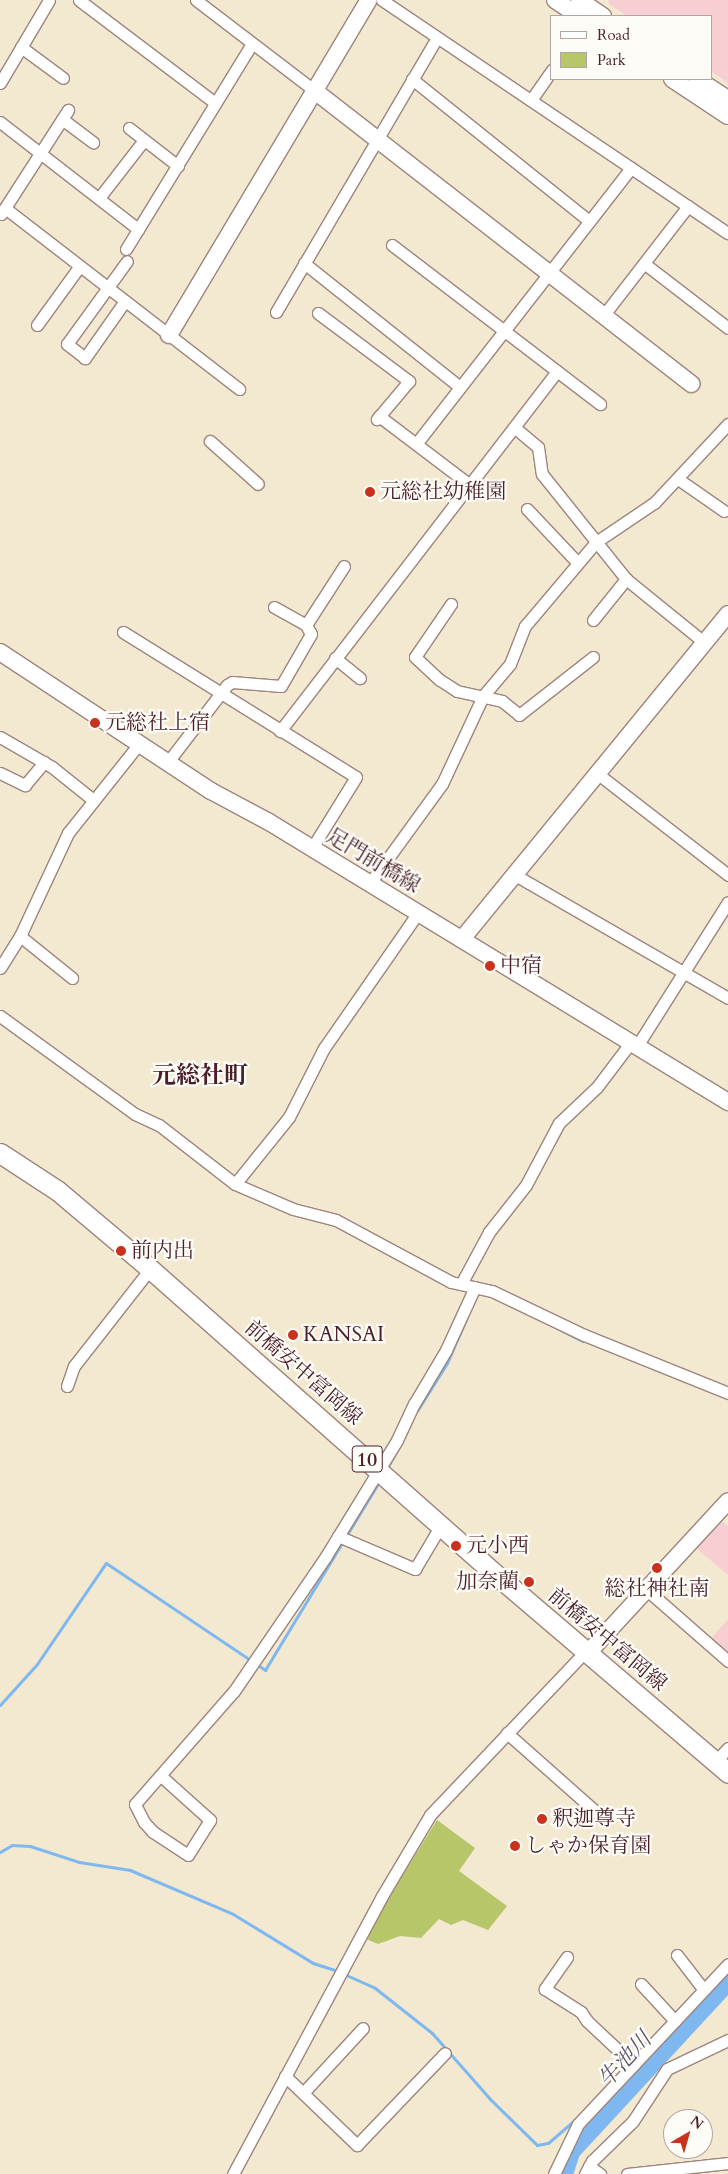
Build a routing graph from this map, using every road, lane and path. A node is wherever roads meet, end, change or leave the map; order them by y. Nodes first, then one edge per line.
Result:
1 (49, 0) edge
2 (79, 0) edge
3 (196, 0) edge
4 (369, 0) edge
5 (382, 0) edge
6 (555, 0) edge
7 (591, 8) edge
8 (437, 38) junction
9 (252, 43) junction
10 (21, 47) junction
11 (550, 73) edge
12 (63, 78) dead end
13 (412, 80) junction
14 (674, 80) edge
15 (698, 80) edge
16 (0, 83) edge
17 (315, 91) junction
18 (531, 100) junction
19 (728, 100) edge
20 (215, 103) junction
21 (728, 116) edge
22 (0, 122) edge
23 (129, 128) dead end
24 (144, 140) junction
25 (377, 140) junction
26 (93, 142) dead end
27 (41, 154) junction
28 (178, 166) junction
29 (631, 168) junction
30 (99, 198) junction
31 (688, 206) junction
32 (2, 211) edge
33 (589, 221) junction
34 (138, 229) junction
35 (728, 232) edge
36 (392, 245) dead end
37 (126, 249) dead end
38 (127, 261) dead end
39 (304, 263) junction
40 (644, 264) junction
41 (79, 266) junction
42 (548, 273) junction
43 (106, 288) junction
44 (125, 301) junction
45 (276, 312) dead end
46 (318, 313) dead end
47 (603, 316) junction
48 (726, 323) edge
49 (36, 325) dead end
50 (503, 330) junction
51 (169, 335) junction
52 (557, 371) junction
53 (692, 384) dead end
54 (460, 386) junction
55 (238, 389) dead end
56 (600, 404) dead end
57 (728, 424) edge
58 (514, 427) junction
59 (210, 441) dead end
60 (416, 444) junction
61 (678, 479) junction
62 (258, 484) dead end
63 (470, 485) junction
64 (527, 509) dead end
65 (724, 511) dead end
66 (596, 542) junction
67 (577, 562) junction
68 (344, 566) dead end
69 (626, 579) junction
70 (450, 604) dead end
71 (274, 607) dead end
72 (728, 614) edge
73 (593, 620) dead end
74 (306, 625) junction
75 (122, 632) dead end
76 (705, 643) junction
77 (0, 652) edge
78 (592, 657) dead end
79 (335, 658) junction
80 (360, 678) dead end
81 (220, 695) junction
82 (483, 696) junction
83 (280, 731) junction
84 (0, 737) edge
85 (138, 745) junction
86 (44, 762) junction
87 (167, 763) junction
88 (0, 773) edge
89 (598, 774) junction
90 (92, 799) junction
91 (312, 848) junction
92 (515, 875) junction
93 (728, 875) edge
94 (370, 883) junction
95 (728, 902) edge
96 (418, 912) junction
97 (20, 936) junction
98 (462, 939) junction
99 (0, 968) edge
100 (683, 975) junction
101 (72, 978) dead end
102 (728, 998) edge
103 (0, 1016) edge
104 (634, 1044) junction
105 (728, 1102) edge
106 (0, 1153) edge
107 (235, 1184) junction
108 (150, 1269) junction
109 (462, 1284) junction
110 (475, 1287) junction
111 (66, 1386) dead end
112 (728, 1393) edge
113 (378, 1468) junction
114 (728, 1502) edge
115 (440, 1525) junction
116 (338, 1536) junction
117 (647, 1590) junction
118 (587, 1654) junction
119 (728, 1662) edge
120 (507, 1733) junction
121 (728, 1748) edge
122 (722, 1767) edge
123 (161, 1776) junction
124 (604, 1819) dead end
125 (677, 1955) dead end
126 (567, 1957) dead end
127 (728, 1964) edge
128 (641, 1984) dead end
129 (704, 1990) junction
130 (675, 2021) junction
131 (363, 2028) dead end
132 (728, 2040) edge
133 (445, 2053) dead end
134 (634, 2065) junction
135 (285, 2076) junction
136 (303, 2094) junction
137 (728, 2163) edge
138 (587, 2170) edge
139 (233, 2174) edge
140 (554, 2174) edge
141 (600, 2174) edge
142 (632, 2174) edge

1 - 10 street
2 - 20 street
3 - 9 street
4 - 17 street
5 - 8 street
6 - 7 street
8 - 13 street
8 - 18 street
9 - 17 street
9 - 20 street
10 - 12 street
10 - 16 street
11 - 18 street
13 - 25 street
13 - 33 street
14 - 21 street
15 - 19 street
17 - 25 street
17 - 51 street
18 - 29 street
20 - 28 street
22 - 27 street
23 - 24 street
24 - 28 street
24 - 30 street
25 - 39 street
25 - 42 street
26 - 27 street
27 - 30 street
27 - 32 street
28 - 34 street
29 - 31 street
29 - 33 street
30 - 34 street
31 - 35 street
31 - 40 street
32 - 41 street
33 - 42 street
34 - 37 street
36 - 50 street
38 - 43 street
39 - 45 street
39 - 54 street
40 - 47 street
40 - 48 street
41 - 43 street
41 - 49 street
42 - 47 street
42 - 50 street
43 - 44 street
43 - 44 street
44 - 51 street
46 - 60 street
47 - 53 street
50 - 52 street
50 - 54 street
51 - 55 street
52 - 56 street
52 - 58 street
54 - 60 street
57 - 61 street
58 - 63 street
58 - 66 street
59 - 62 street
60 - 63 street
61 - 65 street
61 - 66 street
63 - 79 street
64 - 67 street
66 - 67 street
66 - 69 street
67 - 82 street
68 - 74 street
69 - 73 street
69 - 76 street
70 - 82 street
71 - 74 street
72 - 76 street
74 - 81 street
75 - 81 street
76 - 89 street
77 - 85 street, 足門前橋線
78 - 82 street
79 - 80 street
79 - 83 street
81 - 83 street
81 - 87 street
82 - 94 street
83 - 91 street
84 - 86 street
85 - 87 street, 足門前橋線
85 - 90 street
86 - 88 street
86 - 90 street
87 - 91 street, 足門前橋線
89 - 92 street
89 - 93 street
90 - 97 street
91 - 94 street, 足門前橋線
92 - 98 street
92 - 100 street
94 - 96 street, 足門前橋線
95 - 100 street
96 - 98 street, 足門前橋線
96 - 107 street
97 - 99 street
97 - 101 street
98 - 104 street, 足門前橋線
100 - 102 street
100 - 104 street
103 - 107 street
104 - 105 street, 足門前橋線
104 - 109 street
106 - 108 main road, 前橋安中富岡線 / 10
107 - 109 street
108 - 111 street
108 - 113 main road, 前橋安中富岡線 / 10
109 - 110 street
110 - 112 street
110 - 113 street
113 - 115 main road, 前橋安中富岡線 / 10
113 - 116 street
114 - 117 street
115 - 116 street
115 - 118 main road, 前橋安中富岡線 / 10
116 - 123 street
117 - 118 street
117 - 119 street
118 - 120 street
118 - 122 main road, 前橋安中富岡線 / 10
120 - 124 street
120 - 135 street
121 - 122 street
123 - 123 street
125 - 129 street
126 - 134 street
127 - 129 street
128 - 130 street
129 - 130 street
130 - 134 street
131 - 136 street
132 - 138 street
133 - 136 street
134 - 140 street
135 - 136 street
135 - 139 street
137 - 142 street
138 - 141 street

